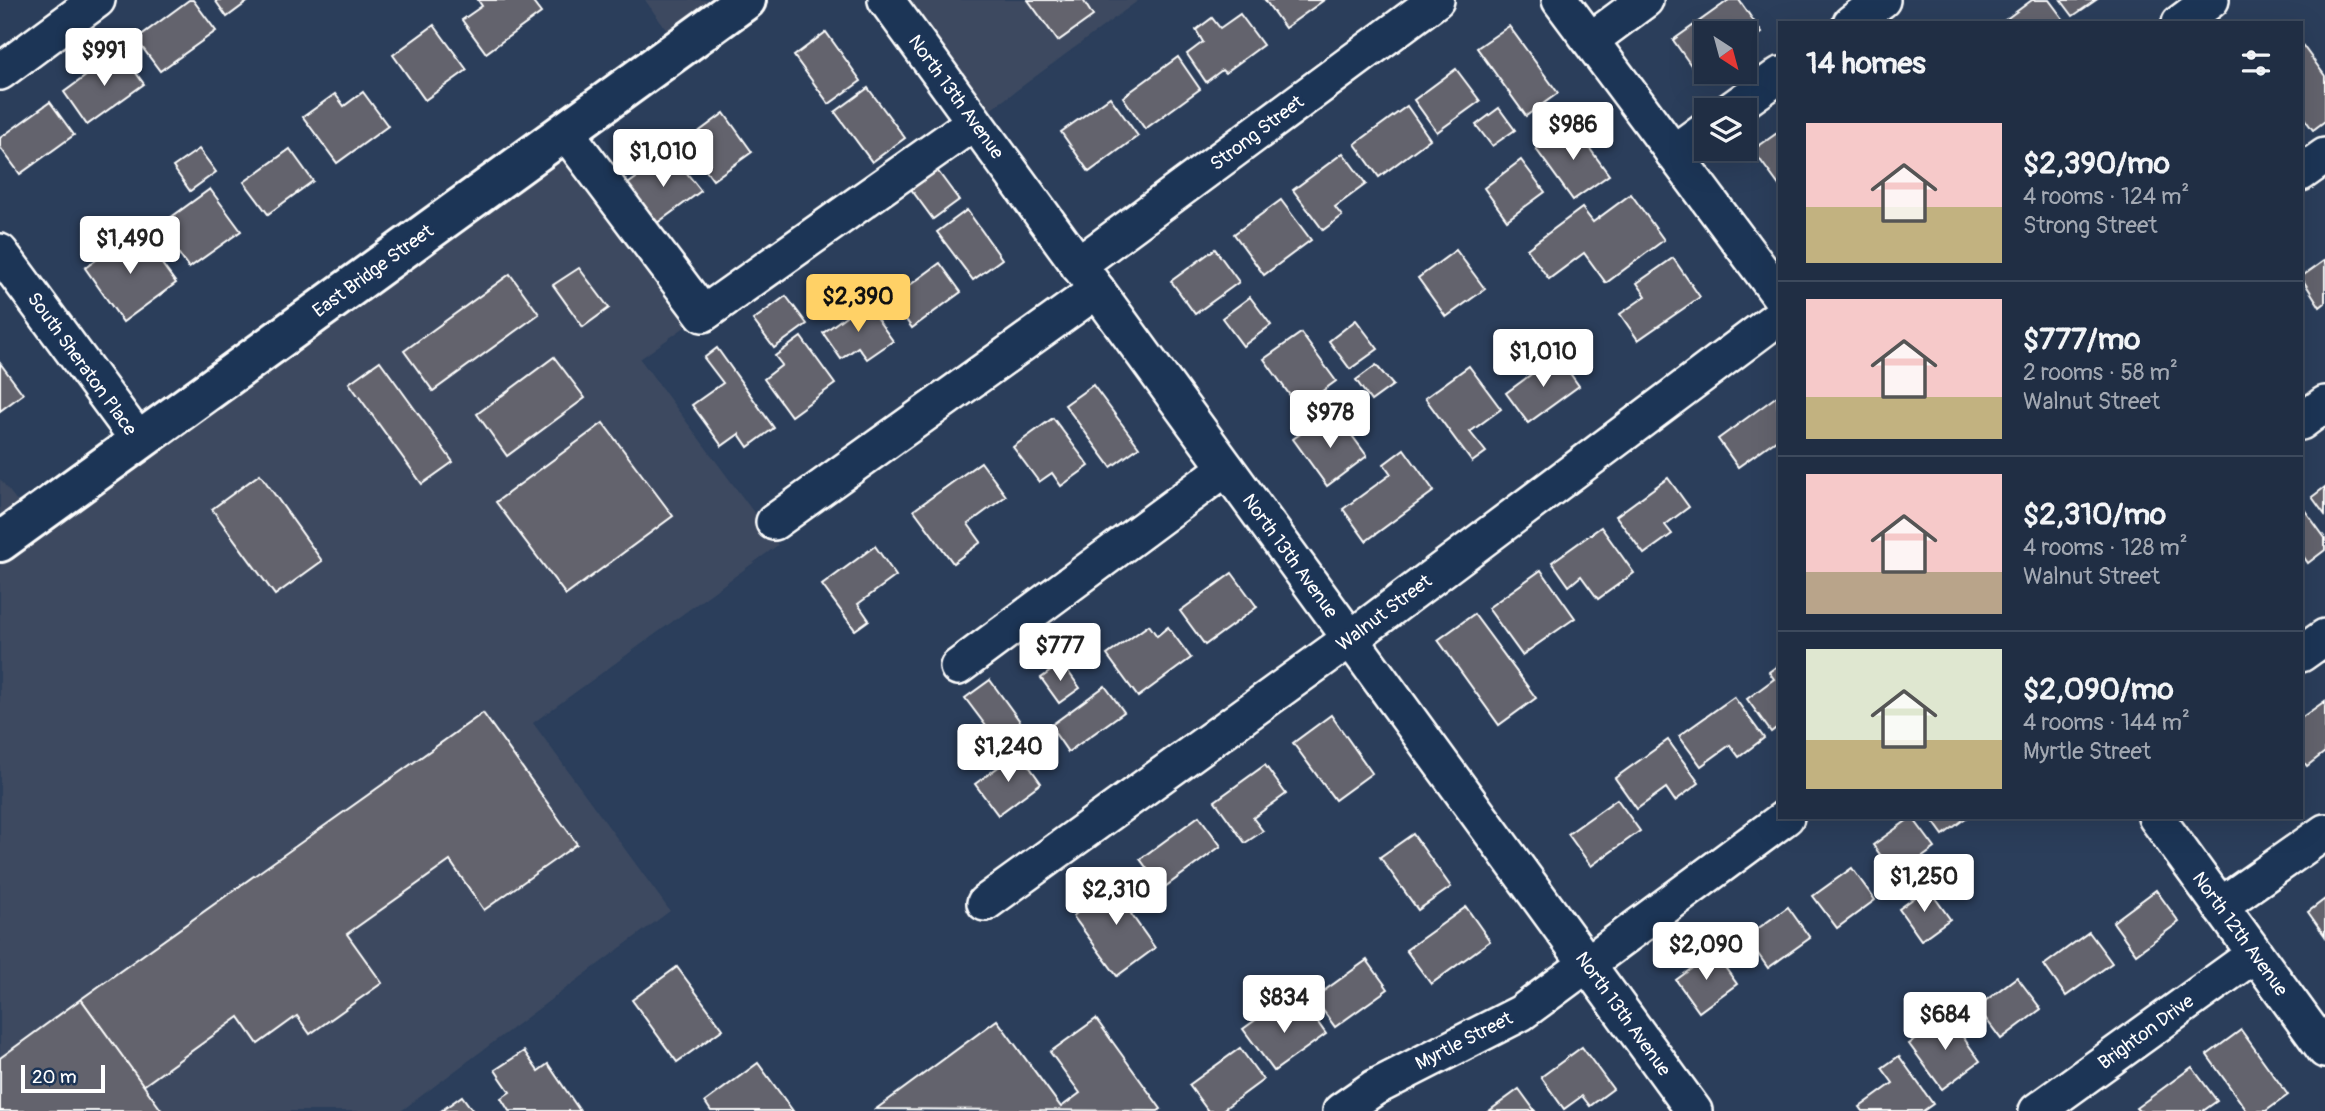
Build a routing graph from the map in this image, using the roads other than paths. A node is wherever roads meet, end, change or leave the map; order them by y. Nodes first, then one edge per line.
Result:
1 (97, 0) edge
2 (746, 0) edge
3 (886, 0) edge
4 (1436, 0) edge
5 (1560, 0) edge
6 (1645, 0) edge
7 (1882, 0) edge
8 (2211, 0) edge
9 (1854, 21) edge
10 (2183, 21) edge
11 (1591, 40) junction
12 (0, 72) edge
13 (1778, 76) edge
14 (1748, 98) edge
15 (974, 122) junction
16 (565, 131) junction
17 (1694, 138) edge
18 (1673, 153) junction
19 (2325, 156) edge
20 (2303, 172) edge
21 (0, 252) edge
22 (1087, 277) junction
23 (1778, 293) edge
24 (1778, 318) edge
25 (2325, 404) edge
26 (2303, 420) edge
27 (139, 441) junction
28 (1226, 468) junction
29 (774, 522) dead end
30 (0, 542) edge
31 (2325, 637) edge
32 (1350, 639) junction
33 (2303, 653) edge
34 (958, 667) dead end
35 (1783, 819) edge
36 (2157, 819) edge
37 (2325, 832) edge
38 (985, 902) dead end
39 (2220, 906) junction
40 (2255, 954) junction
41 (1586, 965) junction
42 (2325, 1050) edge
43 (1341, 1111) edge
44 (1694, 1111) edge
45 (2038, 1111) edge

1 - 12 street
2 - 16 main road, East Bridge Street
3 - 15 street, North 13th Avenue
4 - 22 street, Strong Street
5 - 11 street
6 - 11 street
7 - 9 street
8 - 10 street
11 - 18 street
13 - 14 street
15 - 16 street
15 - 22 street, North 13th Avenue
16 - 27 main road, East Bridge Street
17 - 18 street
18 - 23 street
19 - 20 street
21 - 27 street, South Sheraton Place
22 - 28 street, North 13th Avenue
22 - 29 street, Strong Street
24 - 32 street, Walnut Street
25 - 26 street
27 - 30 main road, East Bridge Street
28 - 32 street, North 13th Avenue
28 - 34 street
31 - 33 street
32 - 38 street, Walnut Street
32 - 41 street, North 13th Avenue
35 - 41 street, Myrtle Street
36 - 39 street, North 12th Avenue
37 - 39 street
39 - 40 street, North 12th Avenue
40 - 42 street, North 12th Avenue
40 - 45 street, Brighton Drive
41 - 43 street, Myrtle Street
41 - 44 street, North 13th Avenue

